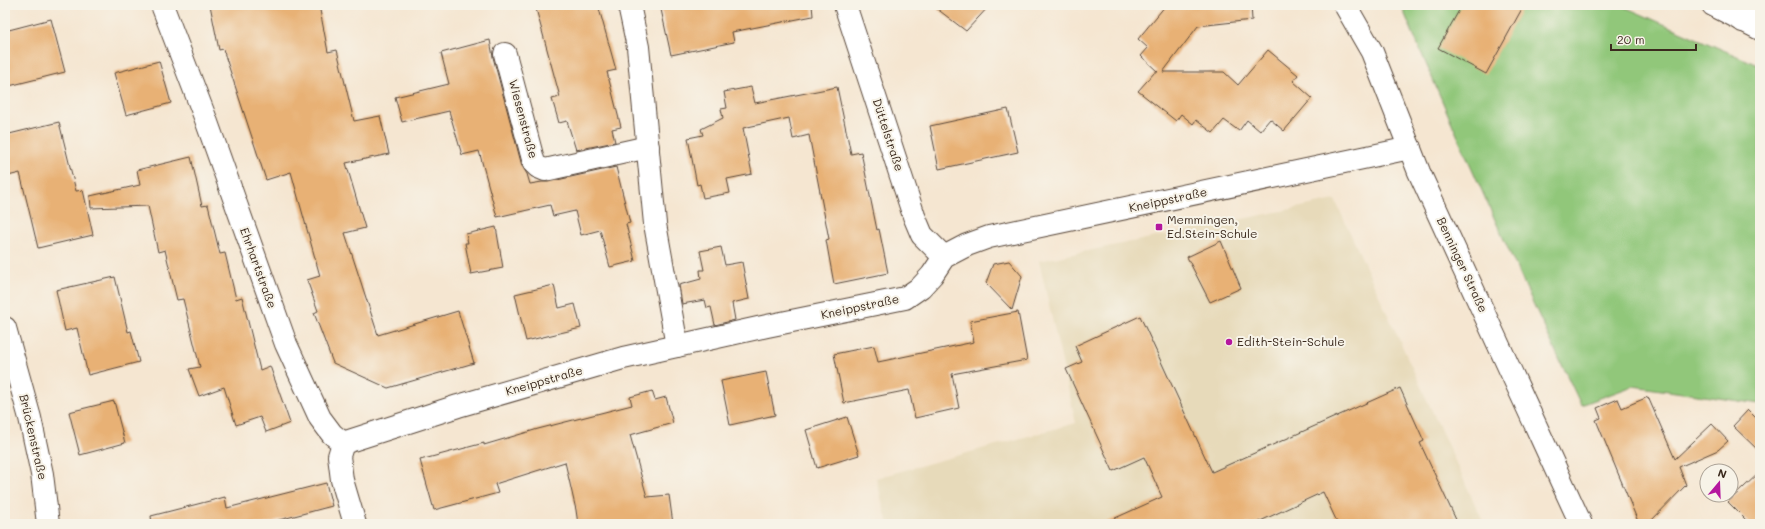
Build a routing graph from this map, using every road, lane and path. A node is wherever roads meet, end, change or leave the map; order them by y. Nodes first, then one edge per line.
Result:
1 (162, 5) edge
2 (629, 5) edge
3 (845, 5) edge
4 (1345, 5) edge
5 (1713, 5) edge
6 (1759, 5) edge
7 (1752, 25) edge
8 (505, 54) dead end
9 (648, 147) junction
10 (1410, 148) junction
11 (944, 257) junction
12 (5, 328) edge
13 (677, 346) junction
14 (343, 443) junction
15 (48, 524) edge
16 (355, 524) edge
17 (1581, 524) edge

1 - 14 street, Ehrhartstraße
2 - 9 street
3 - 11 street, Düttelstraße
4 - 10 street, Benninger Straße
5 - 7 street
6 - 7 street
8 - 9 street, Wiesenstraße
9 - 13 street
10 - 11 street, Kneippstraße
10 - 17 street, Benninger Straße
11 - 13 street, Kneippstraße
12 - 15 street, Brückenstraße
13 - 14 street, Kneippstraße
14 - 16 street

